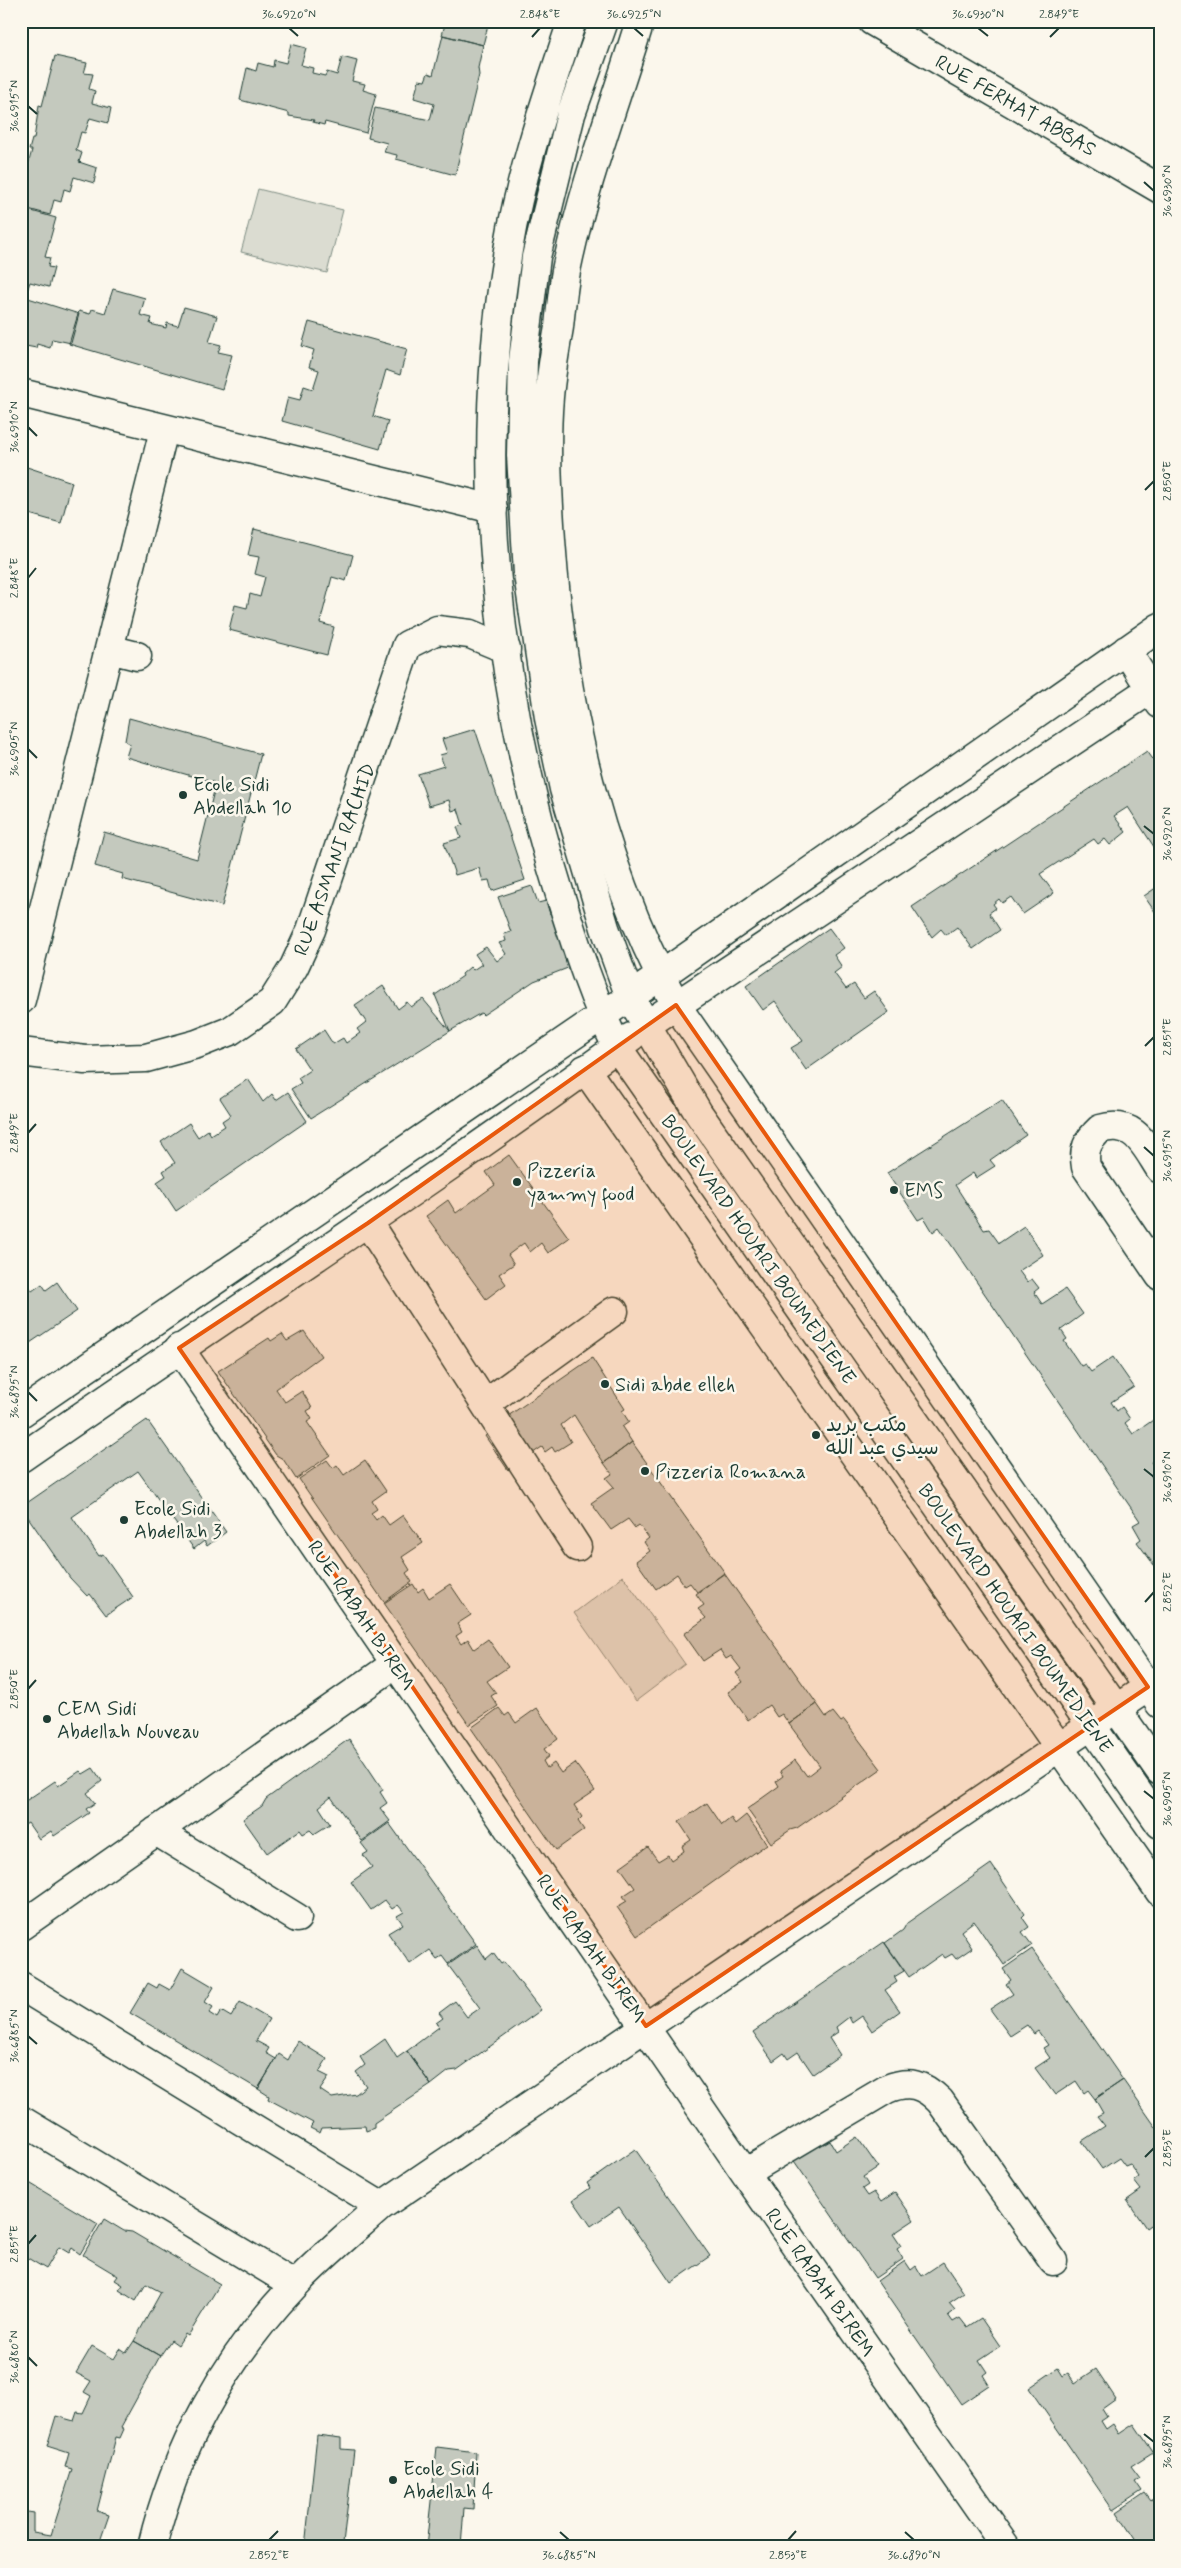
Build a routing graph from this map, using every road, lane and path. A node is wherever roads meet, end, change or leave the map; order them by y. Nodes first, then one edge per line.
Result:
1 (572, 21) edge
2 (604, 21) edge
3 (640, 21) edge
4 (872, 21) edge
5 (1160, 189) edge
6 (21, 393) edge
7 (164, 430) junction
8 (493, 509) junction
9 (1160, 627) edge
10 (109, 649) junction
11 (506, 649) junction
12 (1126, 650) junction
13 (137, 656) dead end
14 (1156, 692) edge
15 (660, 975) junction
16 (630, 996) junction
17 (21, 1000) edge
18 (676, 1005) junction
19 (602, 1016) junction
20 (645, 1026) junction
21 (617, 1047) junction
22 (21, 1052) edge
23 (585, 1069) junction
24 (1160, 1169) edge
25 (368, 1223) junction
26 (1160, 1276) edge
27 (614, 1312) dead end
28 (179, 1348) junction
29 (485, 1404) junction
30 (21, 1413) edge
31 (21, 1458) edge
32 (577, 1547) dead end
33 (395, 1664) junction
34 (1156, 1690) edge
35 (1117, 1709) junction
36 (1092, 1726) junction
37 (1060, 1748) junction
38 (1160, 1771) edge
39 (1160, 1824) edge
40 (156, 1831) junction
41 (1160, 1892) edge
42 (297, 1918) dead end
43 (21, 1926) edge
44 (21, 1986) edge
45 (646, 2026) junction
46 (21, 2120) edge
47 (745, 2173) junction
48 (381, 2206) junction
49 (1053, 2261) dead end
50 (295, 2285) junction
51 (152, 2547) edge
52 (1006, 2547) edge

1 - 8 street, BOULEVARD HOUARI BOUMEDIENE
2 - 16 street, BOULEVARD HOUARI BOUMEDIENE
3 - 15 street
4 - 5 street, RUE FERHAT ABBAS
6 - 7 street
7 - 8 street
7 - 10 street
8 - 11 street, BOULEVARD HOUARI BOUMEDIENE
9 - 12 street
10 - 13 street
10 - 17 street
11 - 19 street, BOULEVARD HOUARI BOUMEDIENE
11 - 22 street, RUE ASMANI RACHID
12 - 14 street
12 - 15 street
14 - 18 street
15 - 16 street
15 - 18 street
16 - 19 street
16 - 20 street, BOULEVARD HOUARI BOUMEDIENE
18 - 20 street
18 - 34 street
19 - 21 street, BOULEVARD HOUARI BOUMEDIENE
19 - 30 street
20 - 21 street
20 - 35 street, BOULEVARD HOUARI BOUMEDIENE
21 - 23 street
21 - 36 street, BOULEVARD HOUARI BOUMEDIENE
23 - 25 street
23 - 37 street
24 - 26 street
25 - 28 street
25 - 29 street
27 - 29 street
28 - 31 street
28 - 33 street, RUE RABAH BIREM
29 - 32 street
33 - 40 street
33 - 45 street, RUE RABAH BIREM
34 - 35 street
35 - 36 street
35 - 38 street, BOULEVARD HOUARI BOUMEDIENE
36 - 37 street
36 - 39 street, BOULEVARD HOUARI BOUMEDIENE
37 - 41 street
37 - 45 street
40 - 42 street
40 - 43 street
44 - 48 street
45 - 47 street, RUE RABAH BIREM
45 - 48 street
46 - 50 street
47 - 49 street
47 - 52 street, RUE RABAH BIREM
48 - 50 street
50 - 51 street

